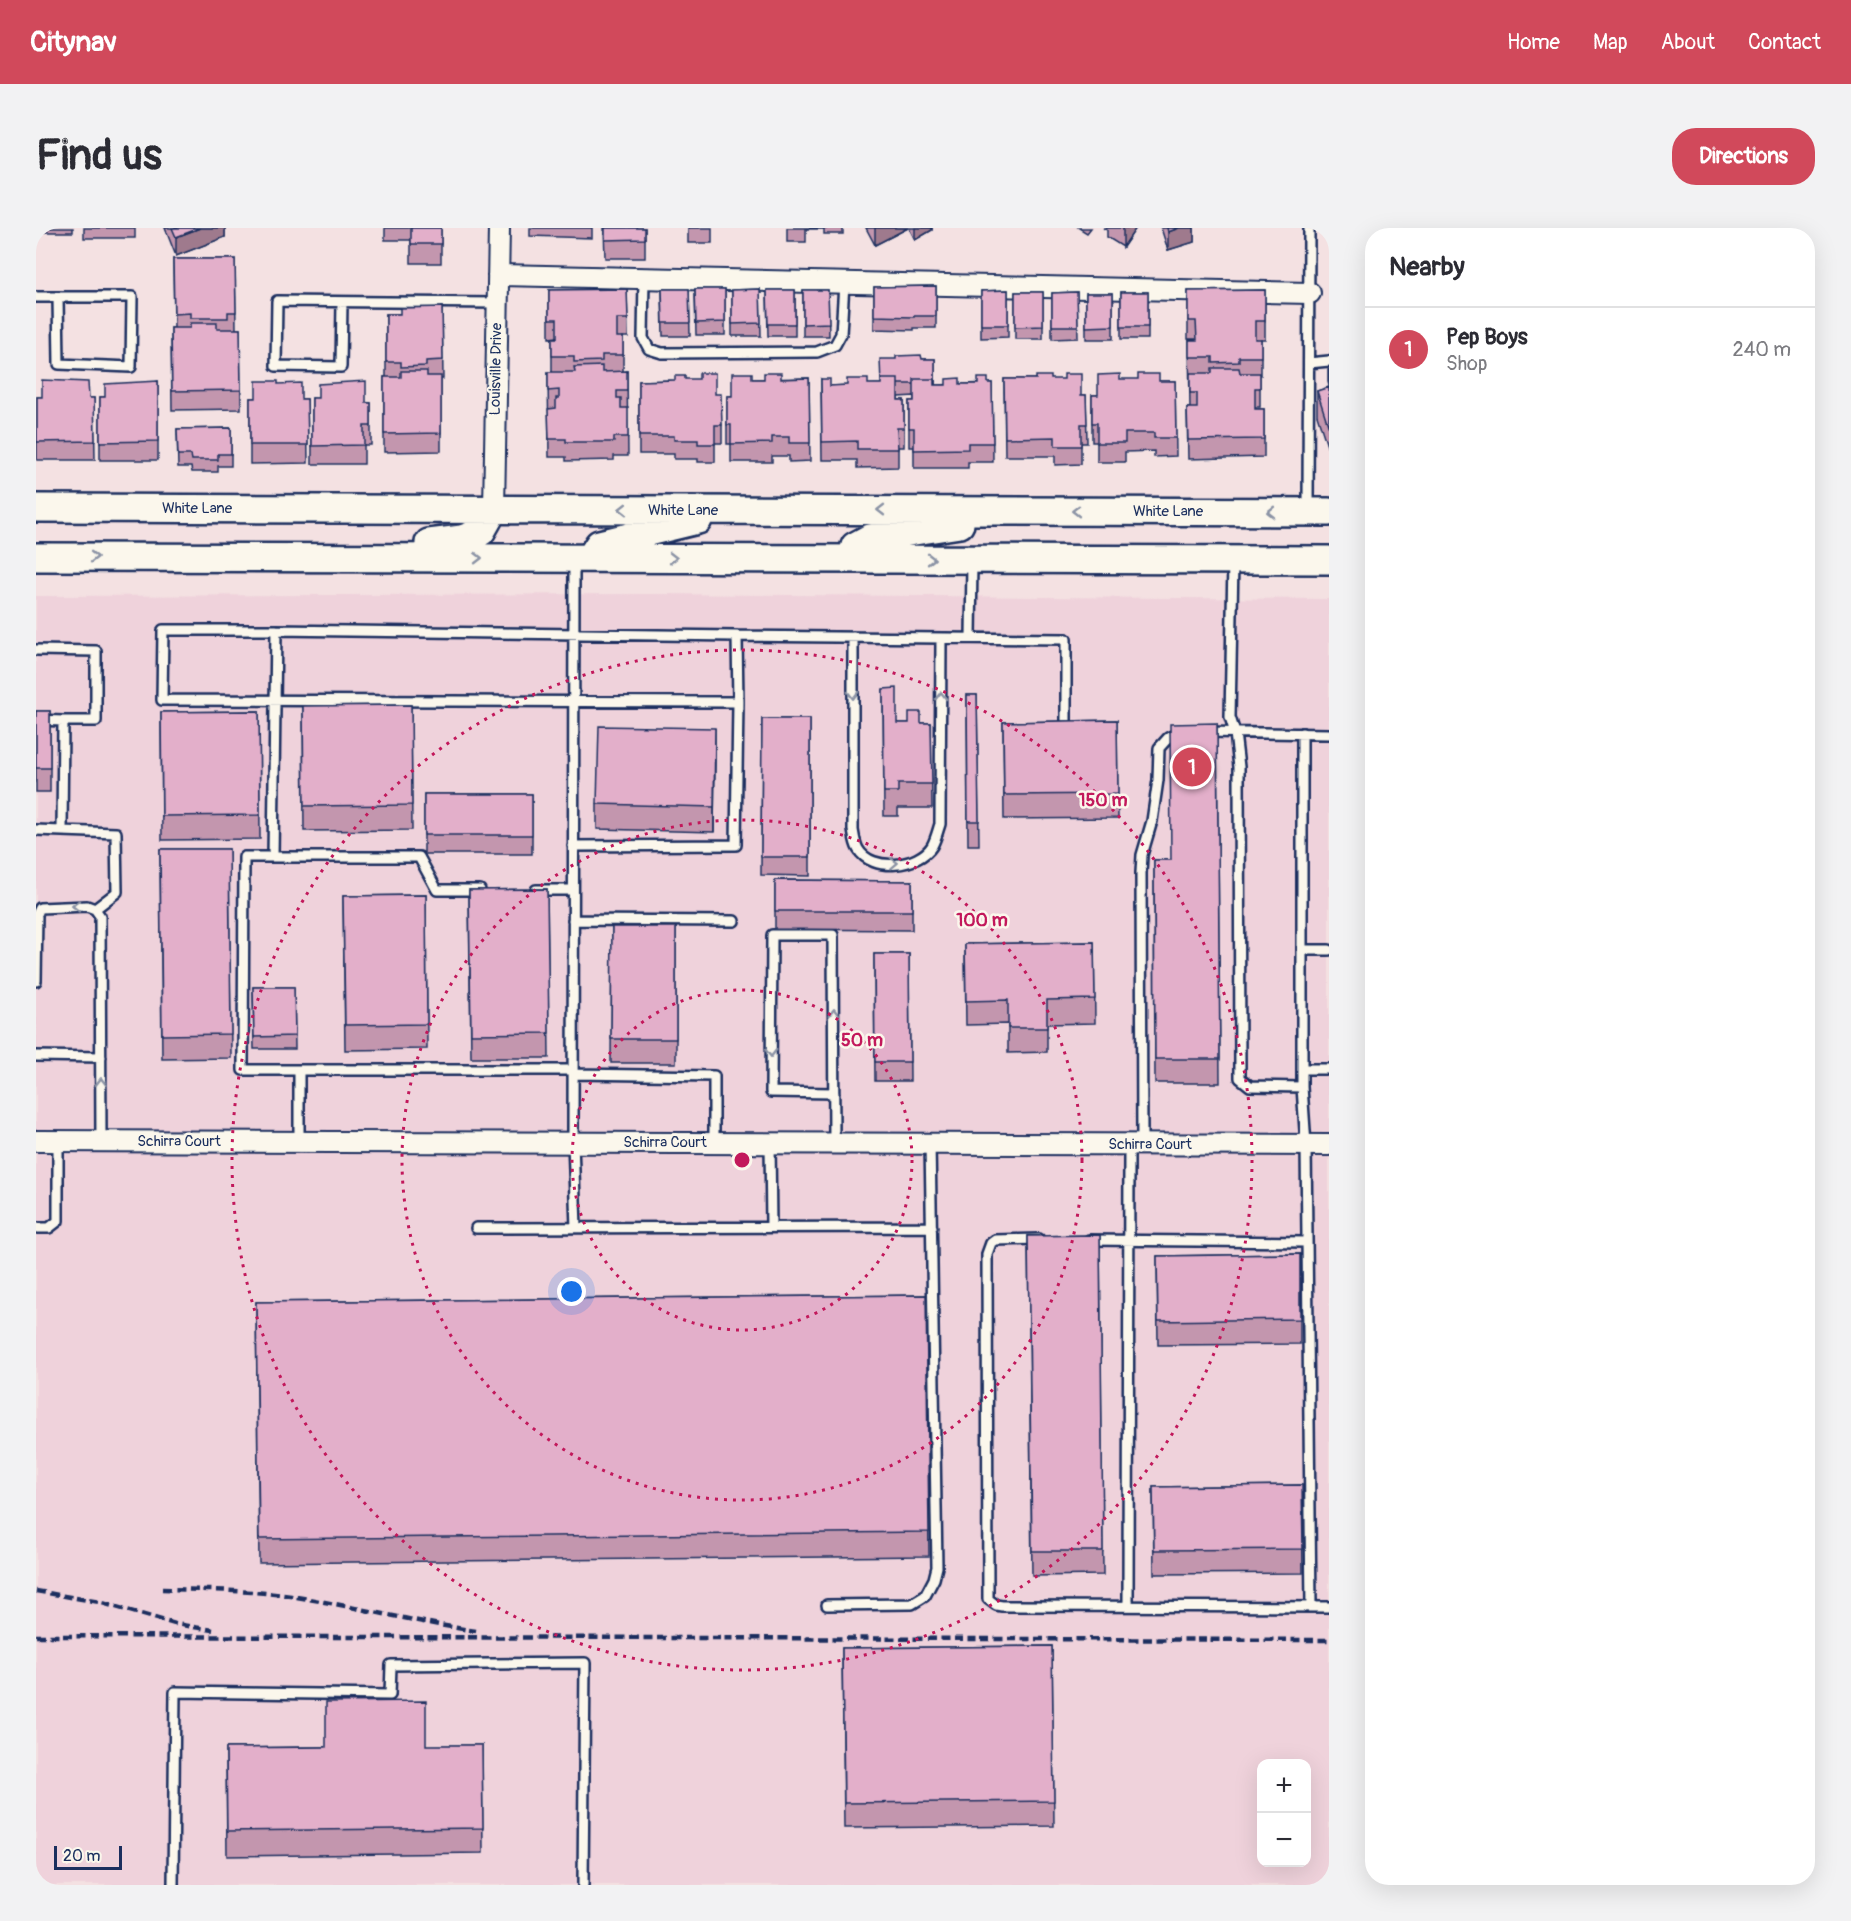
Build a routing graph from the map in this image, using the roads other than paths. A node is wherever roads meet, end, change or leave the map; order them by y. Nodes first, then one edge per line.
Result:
1 (499, 228) edge
2 (1309, 228) edge
3 (498, 275) junction
4 (644, 278) junction
5 (844, 283) junction
6 (1310, 293) junction
7 (36, 297) edge
8 (58, 297) junction
9 (342, 302) junction
10 (498, 303) junction
11 (1329, 361) edge
12 (1309, 363) junction
13 (36, 508) edge
14 (92, 508) junction
15 (494, 509) junction
16 (743, 510) junction
17 (1044, 511) junction
18 (1318, 513) edge
19 (36, 519) edge
20 (36, 556) edge
21 (300, 557) junction
22 (582, 558) junction
23 (851, 559) junction
24 (972, 559) junction
25 (1233, 560) junction
26 (1329, 560) edge
27 (276, 630) junction
28 (573, 634) junction
29 (737, 636) junction
30 (853, 637) junction
31 (941, 638) junction
32 (971, 638) junction
33 (36, 650) edge
34 (275, 700) junction
35 (573, 701) junction
36 (738, 702) junction
37 (36, 720) edge
38 (63, 721) junction
39 (1066, 727) edge
40 (1235, 733) junction
41 (1302, 733) junction
42 (1329, 734) edge
43 (36, 830) edge
44 (62, 831) junction
45 (573, 846) junction
46 (273, 857) junction
47 (494, 890) edge
48 (528, 890) edge
49 (573, 890) junction
50 (38, 908) edge
51 (95, 909) junction
52 (573, 920) junction
53 (734, 921) dead end
54 (1302, 950) junction
55 (1329, 950) edge
56 (36, 981) edge
57 (36, 1056) edge
58 (100, 1057) junction
59 (1302, 1069) junction
60 (1329, 1069) edge
61 (299, 1070) junction
62 (573, 1072) junction
63 (1302, 1087) junction
64 (834, 1093) junction
65 (36, 1141) edge
66 (58, 1141) junction
67 (101, 1141) junction
68 (299, 1141) junction
69 (573, 1142) junction
70 (714, 1142) junction
71 (770, 1143) junction
72 (834, 1143) junction
73 (930, 1143) junction
74 (1136, 1144) junction
75 (1306, 1145) junction
76 (1329, 1145) edge
77 (771, 1227) junction
78 (932, 1227) junction
79 (36, 1228) edge
80 (476, 1228) dead end
81 (576, 1228) junction
82 (1047, 1239) edge
83 (1082, 1240) edge
84 (1129, 1240) junction
85 (1306, 1242) junction
86 (827, 1605) dead end
87 (1128, 1605) junction
88 (1311, 1607) junction
89 (1329, 1607) edge
90 (173, 1885) edge
91 (583, 1885) edge

1 - 3 street, Louisville Drive
2 - 6 lane
3 - 4 street
3 - 10 street, Louisville Drive
4 - 5 street
4 - 5 lane
5 - 6 street
6 - 12 lane
7 - 8 lane
8 - 8 lane
9 - 9 lane
9 - 10 lane
10 - 15 street, Louisville Drive
11 - 12 lane
12 - 18 lane
13 - 14 main road, White Lane
14 - 15 main road, White Lane
14 - 19 main road
16 -> 15 main road, White Lane
15 - 21 main road
17 -> 16 main road, White Lane
16 - 22 main road
18 -> 17 main road, White Lane
17 - 23 main road
20 -> 21 main road
21 -> 22 main road
22 -> 23 main road
22 - 28 lane
23 -> 24 main road
24 - 25 main road
24 - 32 lane
25 - 26 main road
25 - 40 lane
27 - 28 lane
27 - 34 lane
27 - 34 lane
28 - 29 lane
28 - 35 lane
29 - 30 lane
29 - 36 lane
30 - 31 lane
30 -> 31 lane
31 - 32 lane
32 - 39 lane
33 - 38 lane
34 - 35 lane
34 - 46 lane
35 - 36 lane
35 - 45 lane
36 - 45 lane
37 - 38 lane
38 - 44 lane
40 - 41 lane
40 - 63 lane
40 - 74 lane
41 - 42 lane
41 - 54 lane
43 - 44 lane
44 - 51 lane
45 - 49 lane
46 - 47 lane
46 - 61 lane
48 - 49 lane
49 - 52 lane
51 -> 50 lane
50 - 56 lane
51 - 58 lane
52 - 53 lane
52 - 62 lane
54 - 55 lane
54 - 59 lane
57 - 58 lane
67 -> 58 lane
59 - 60 lane
59 - 63 lane
61 - 62 lane
61 - 68 lane
62 - 69 lane
62 - 70 lane
63 - 75 lane
64 -> 64 lane
64 - 72 lane
65 - 66 street, Schirra Court
66 - 67 street, Schirra Court
66 - 79 lane
67 - 68 street, Schirra Court
68 - 69 street, Schirra Court
69 - 70 street, Schirra Court
69 - 81 lane
70 - 71 street, Schirra Court
71 - 72 street, Schirra Court
71 - 77 lane
72 - 73 street, Schirra Court
73 - 74 street, Schirra Court
73 - 78 lane
74 - 75 street, Schirra Court
74 - 84 lane
75 - 76 street, Schirra Court
75 - 85 lane
77 - 78 lane
77 - 81 lane
78 - 86 lane
80 - 81 lane
82 - 87 lane
83 - 84 lane
84 - 85 lane
84 - 87 lane
85 - 88 lane
87 - 88 lane
88 - 89 lane
90 - 91 lane

